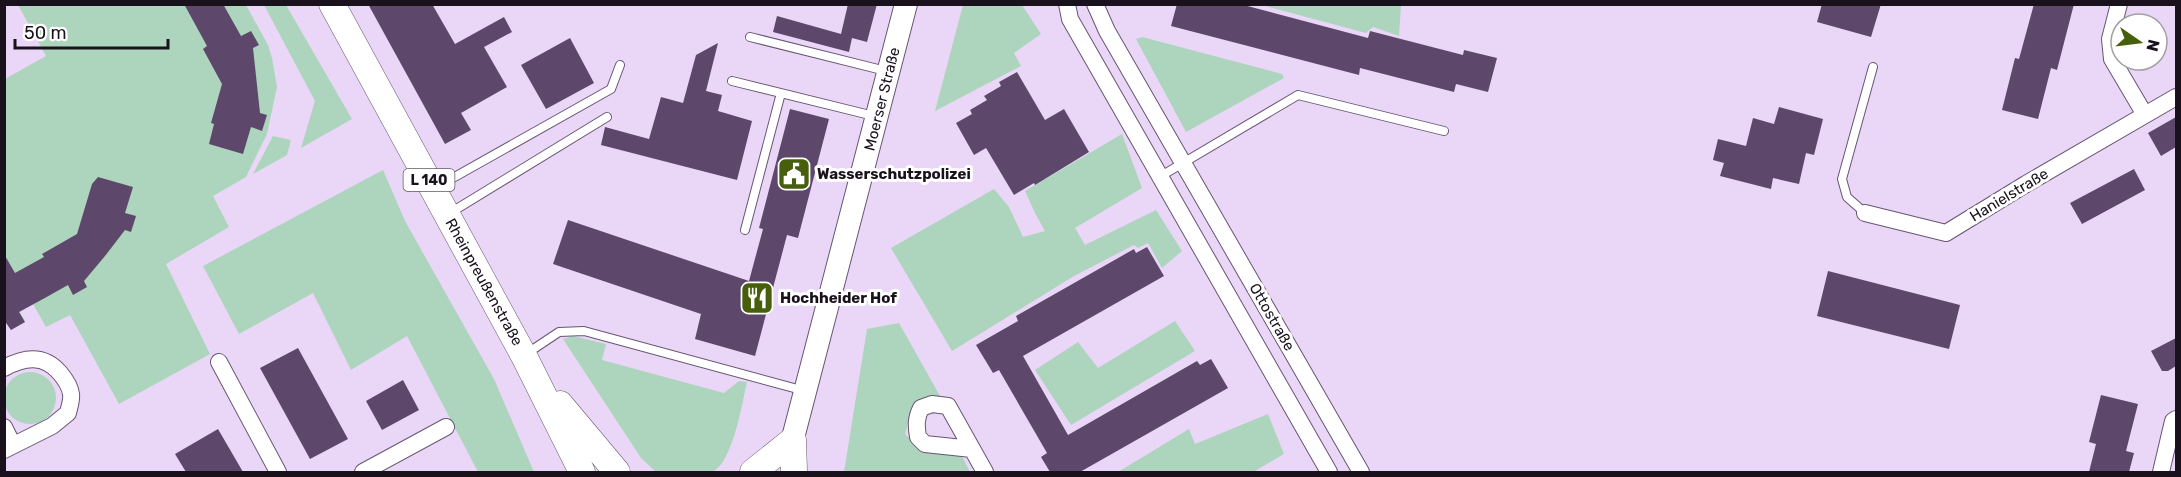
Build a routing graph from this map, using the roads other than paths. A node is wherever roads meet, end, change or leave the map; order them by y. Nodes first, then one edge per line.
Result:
1 (332, 4) edge
2 (906, 4) edge
3 (1067, 4) edge
4 (1095, 4) edge
5 (2119, 4) edge
6 (750, 36) dead end
7 (620, 65) dead end
8 (1873, 67) dead end
9 (889, 72) junction
10 (732, 81) dead end
11 (781, 93) junction
12 (2176, 97) edge
13 (878, 116) junction
14 (2145, 116) junction
15 (607, 117) dead end
16 (1444, 131) dead end
17 (1183, 162) junction
18 (1161, 176) junction
19 (433, 189) junction
20 (1865, 213) joint
21 (447, 214) junction
22 (745, 230) dead end
23 (219, 362) dead end
24 (528, 363) junction
25 (4, 368) edge
26 (805, 391) junction
27 (2176, 419) edge
28 (4, 427) edge
29 (446, 427) dead end
30 (792, 440) junction
31 (9, 447) edge
32 (972, 449) dead end
33 (278, 472) edge
34 (363, 472) edge
35 (582, 472) edge
36 (617, 472) edge
37 (753, 472) edge
38 (784, 472) edge
39 (794, 472) edge
40 (985, 472) edge
41 (1329, 472) edge
42 (1361, 472) edge
43 (2161, 472) edge

1 - 19 main road, Rheinpreußenstraße / L 140
2 - 9 main road, Moerser Straße
3 - 18 street, Ottostraße
4 - 17 street, Ottostraße
5 - 14 street
6 - 9 lane
7 - 19 lane
8 - 20 lane
9 - 13 main road, Moerser Straße
10 - 11 lane
11 - 13 lane
11 - 22 lane
12 - 14 street, Hanielstraße
13 - 26 main road, Moerser Straße
14 - 20 street, Hanielstraße
15 - 21 lane
16 - 17 lane
17 - 18 lane
17 - 42 street, Ottostraße
18 - 41 street, Ottostraße
19 - 21 main road, Rheinpreußenstraße / L 140
21 - 24 main road, Rheinpreußenstraße / L 140
23 - 33 street
24 - 26 lane
24 - 35 main road, Rheinpreußenstraße / L 140
24 - 36 main road, Rheinpreußenstraße / L 140
25 - 31 street
26 - 30 main road, Moerser Straße
27 - 43 street
28 - 31 street
29 - 34 street
30 - 37 main road
30 - 38 main road, Moerser Straße
30 - 39 main road
32 - 40 street

